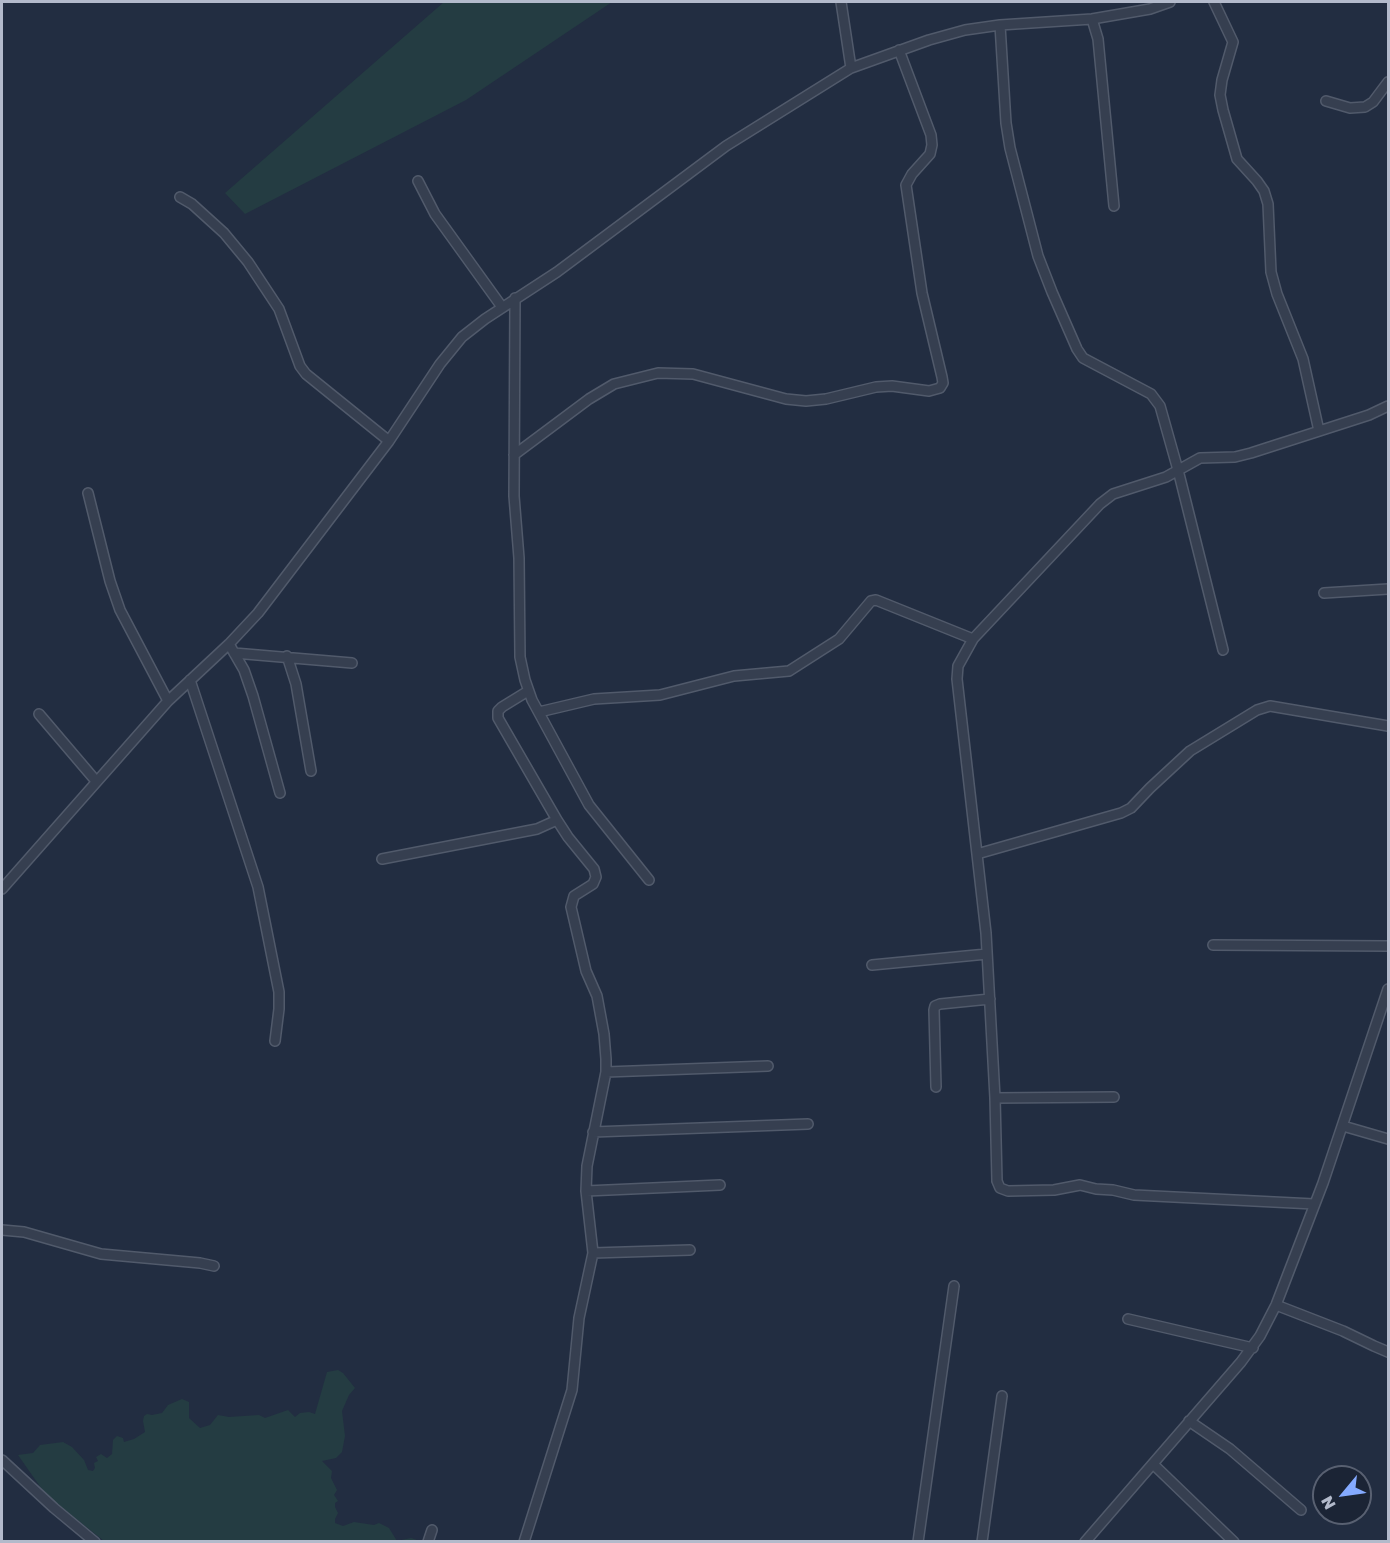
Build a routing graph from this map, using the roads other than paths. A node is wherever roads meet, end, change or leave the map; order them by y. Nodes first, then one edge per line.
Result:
1 (841, 2) edge
2 (1170, 2) edge
3 (1214, 2) edge
4 (1092, 19) junction
5 (1000, 25) junction
6 (899, 50) junction
7 (851, 68) junction
8 (1389, 82) edge
9 (1326, 101) dead end
10 (418, 181) dead end
11 (180, 197) dead end
12 (1114, 206) dead end
13 (515, 298) junction
14 (502, 307) junction
15 (1389, 406) edge
16 (1319, 431) junction
17 (389, 441) junction
18 (514, 454) junction
19 (1178, 470) junction
20 (88, 493) dead end
21 (1389, 589) edge
22 (1324, 593) dead end
23 (973, 639) junction
24 (231, 648) junction
25 (1223, 650) dead end
26 (287, 656) junction
27 (352, 663) dead end
28 (190, 680) junction
29 (528, 691) junction
30 (168, 701) junction
31 (539, 712) junction
32 (39, 714) dead end
33 (1389, 726) edge
34 (311, 771) dead end
35 (96, 781) junction
36 (280, 793) dead end
37 (557, 820) junction
38 (977, 854) junction
39 (382, 859) dead end
40 (649, 880) dead end
41 (2, 889) edge
42 (1212, 945) dead end
43 (1389, 946) edge
44 (987, 954) junction
45 (872, 965) dead end
46 (1389, 989) edge
47 (990, 999) junction
48 (275, 1041) dead end
49 (768, 1066) dead end
50 (606, 1072) junction
51 (936, 1087) dead end
52 (1114, 1097) dead end
53 (995, 1098) junction
54 (808, 1125) dead end
55 (1343, 1126) junction
56 (593, 1132) junction
57 (1389, 1139) edge
58 (720, 1185) dead end
59 (586, 1191) junction
60 (1314, 1204) junction
61 (2, 1230) edge
62 (690, 1250) dead end
63 (593, 1253) junction
64 (214, 1266) dead end
65 (954, 1286) dead end
66 (1276, 1305) junction
67 (1128, 1319) dead end
68 (1253, 1348) junction
69 (1389, 1352) edge
70 (1002, 1396) dead end
71 (1189, 1421) junction
72 (2, 1460) edge
73 (1153, 1464) junction
74 (1301, 1510) dead end
75 (432, 1530) dead end
76 (95, 1542) edge
77 (428, 1542) edge
78 (524, 1542) edge
79 (918, 1542) edge
80 (982, 1542) edge
81 (1086, 1542) edge
82 (1234, 1542) edge

1 - 7 street
2 - 4 street
3 - 16 street
4 - 5 street
4 - 12 street
5 - 6 street
5 - 19 street
6 - 7 street
6 - 18 street
7 - 13 street
8 - 9 street
10 - 14 street
11 - 17 street
13 - 14 street
13 - 18 street
14 - 17 street
15 - 16 street
16 - 19 street
17 - 24 street
18 - 29 street
19 - 23 street
19 - 25 street
20 - 30 street
21 - 22 street
23 - 31 street
23 - 38 street
24 - 26 street
24 - 28 street
24 - 36 street
26 - 27 street
26 - 34 street
28 - 30 street
28 - 48 street
29 - 31 street
29 - 37 street
30 - 35 street
31 - 40 street
32 - 35 street
33 - 38 street
35 - 41 street
37 - 39 street
37 - 50 street
38 - 44 street
42 - 43 street
44 - 45 street
44 - 47 street
46 - 55 street
47 - 51 street
47 - 53 street
49 - 50 street
50 - 56 street
52 - 53 street
53 - 60 street
54 - 56 street
55 - 57 street
55 - 60 street
56 - 59 street
58 - 59 street
59 - 63 street
60 - 66 street
61 - 64 street
62 - 63 street
63 - 78 street
65 - 79 street
66 - 68 street
66 - 69 street
67 - 68 street
68 - 71 street
70 - 80 street
71 - 73 street
71 - 74 street
72 - 76 street
73 - 81 street
73 - 82 street
75 - 77 street

